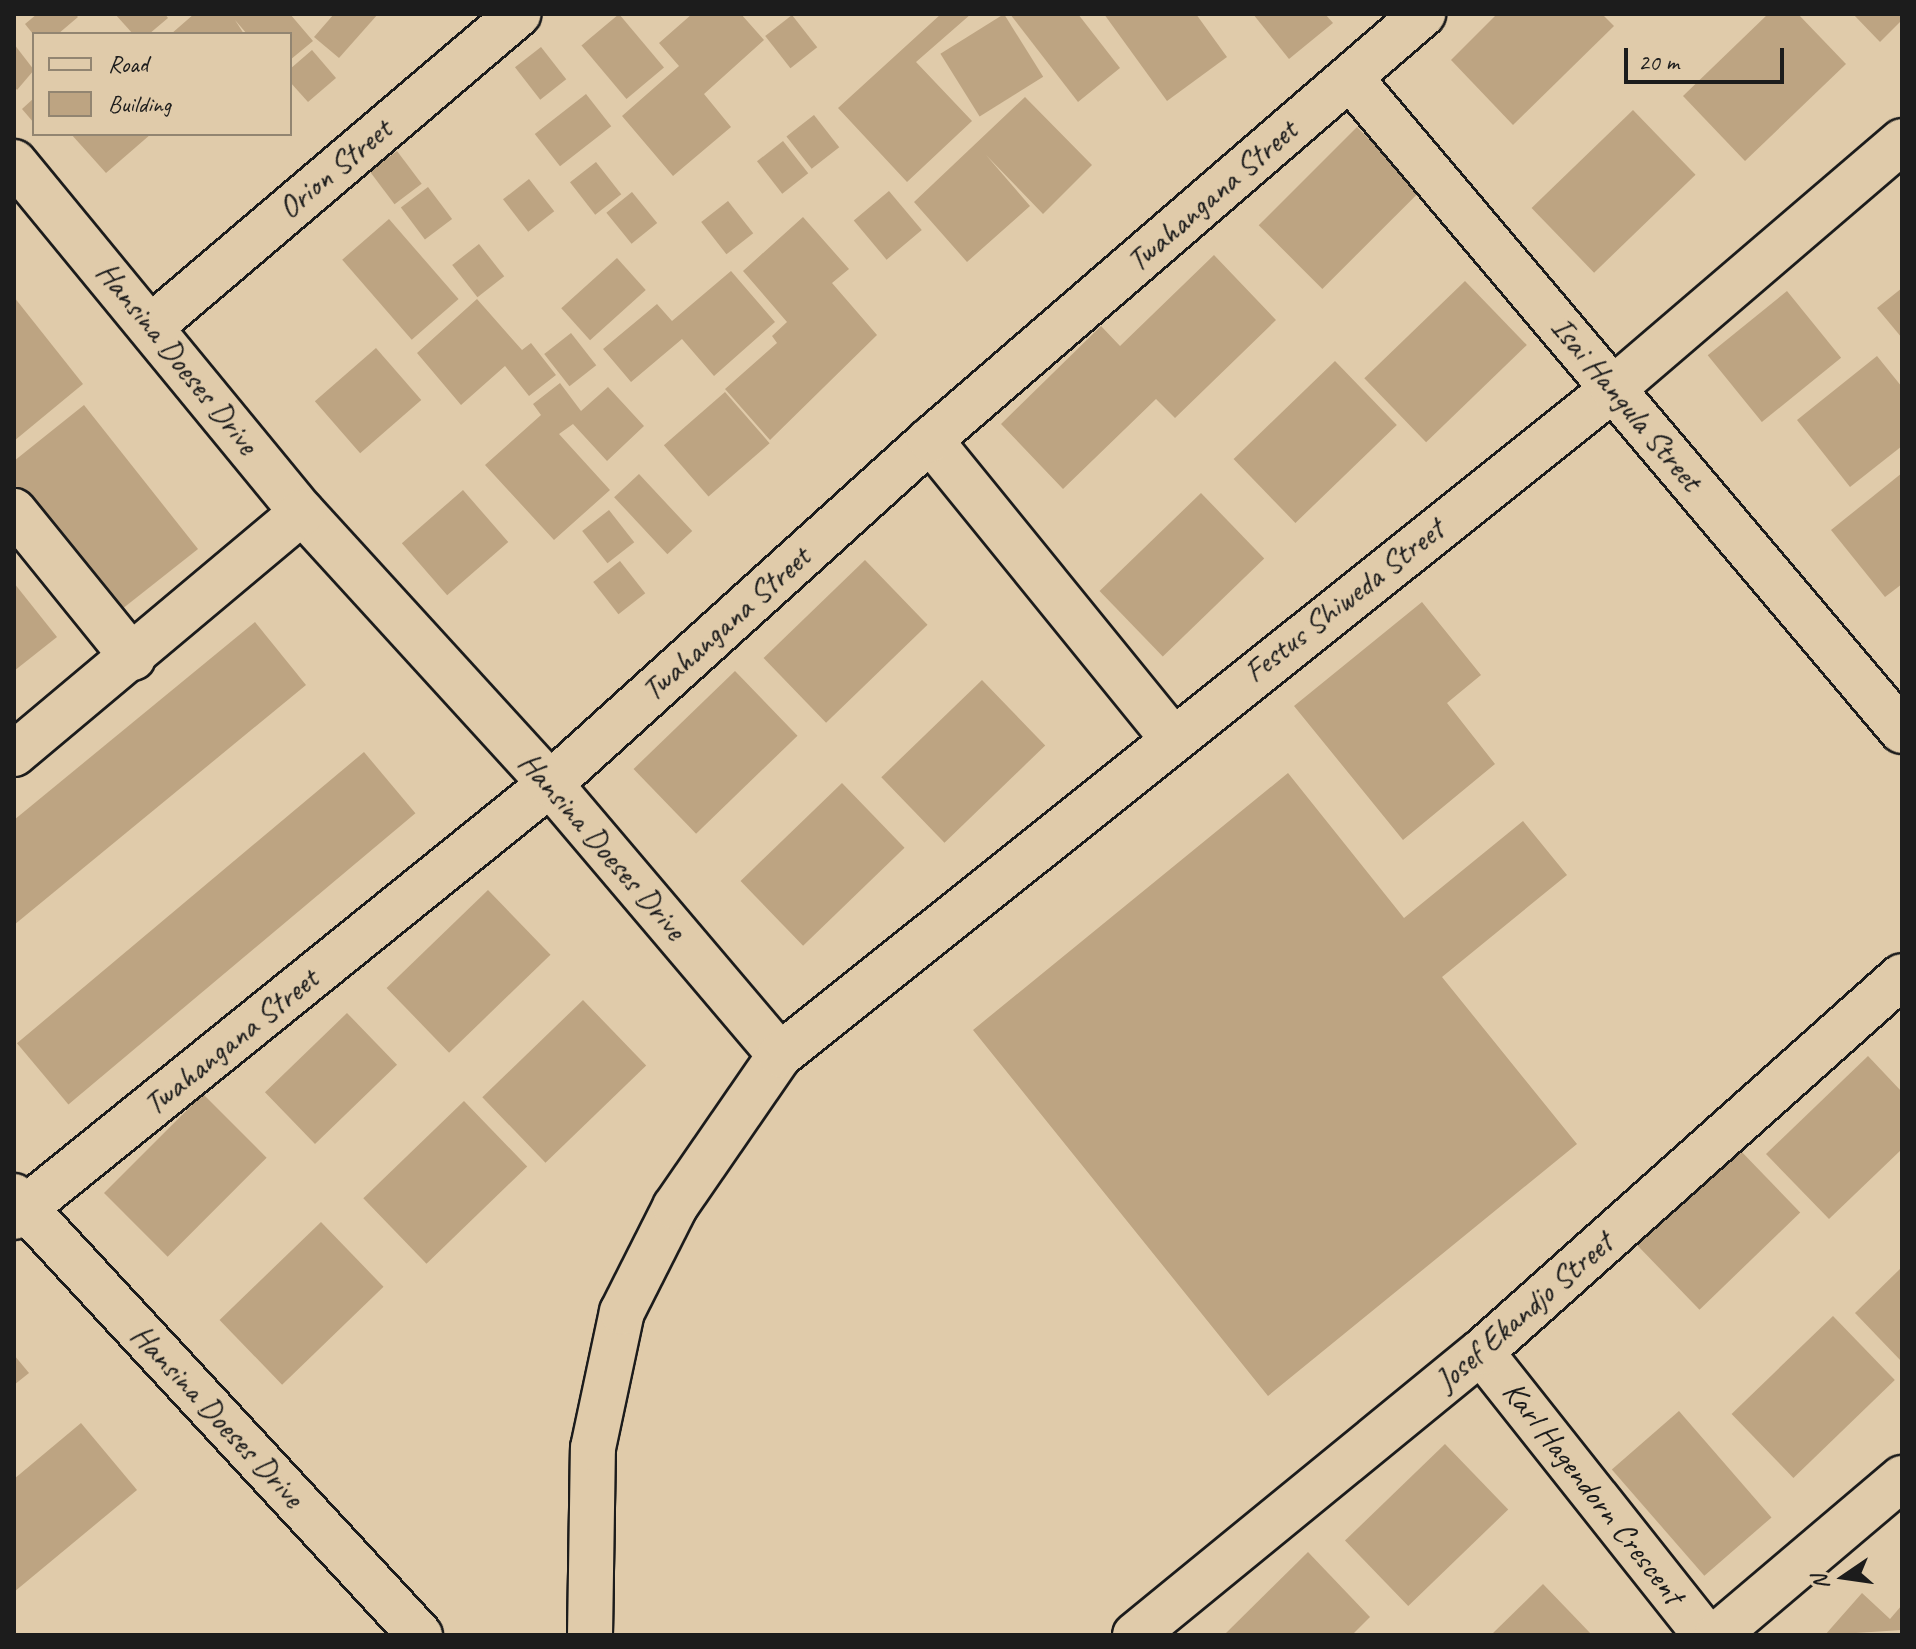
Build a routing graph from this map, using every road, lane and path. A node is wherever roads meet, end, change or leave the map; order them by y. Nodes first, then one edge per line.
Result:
1 (518, 14) edge
2 (1423, 14) edge
3 (1350, 78) junction
4 (1902, 141) edge
5 (14, 162) edge
6 (153, 325) junction
7 (1613, 389) junction
8 (930, 440) junction
9 (14, 511) edge
10 (302, 512) junction
11 (133, 658) junction
12 (1902, 731) edge
13 (1171, 737) junction
14 (14, 754) edge
15 (550, 784) junction
16 (1902, 976) edge
17 (780, 1055) junction
18 (17, 1207) edge
19 (1481, 1352) junction
20 (1902, 1478) edge
21 (420, 1635) edge
22 (590, 1635) edge
23 (1135, 1635) edge
24 (1705, 1635) edge
25 (1717, 1635) edge

1 - 6 street, Orion Street
2 - 3 street, Twahangana Street
3 - 7 street, Isai Hangula Street
3 - 8 street, Twahangana Street
4 - 7 street, Festus Shiweda Street
5 - 6 street, Hansina Doeses Drive
6 - 10 street, Hansina Doeses Drive
7 - 12 street, Isai Hangula Street
7 - 13 street, Festus Shiweda Street
8 - 13 street
8 - 15 street, Twahangana Street
9 - 11 street
10 - 11 street
10 - 15 street, Hansina Doeses Drive
11 - 14 street
13 - 17 street, Festus Shiweda Street
15 - 17 street, Hansina Doeses Drive
15 - 18 street, Twahangana Street
16 - 19 street, Josef Ekandjo Street
17 - 22 street
18 - 21 street, Hansina Doeses Drive
19 - 23 street, Josef Ekandjo Street
19 - 24 street, Karl Hagendorn Crescent
20 - 25 street

